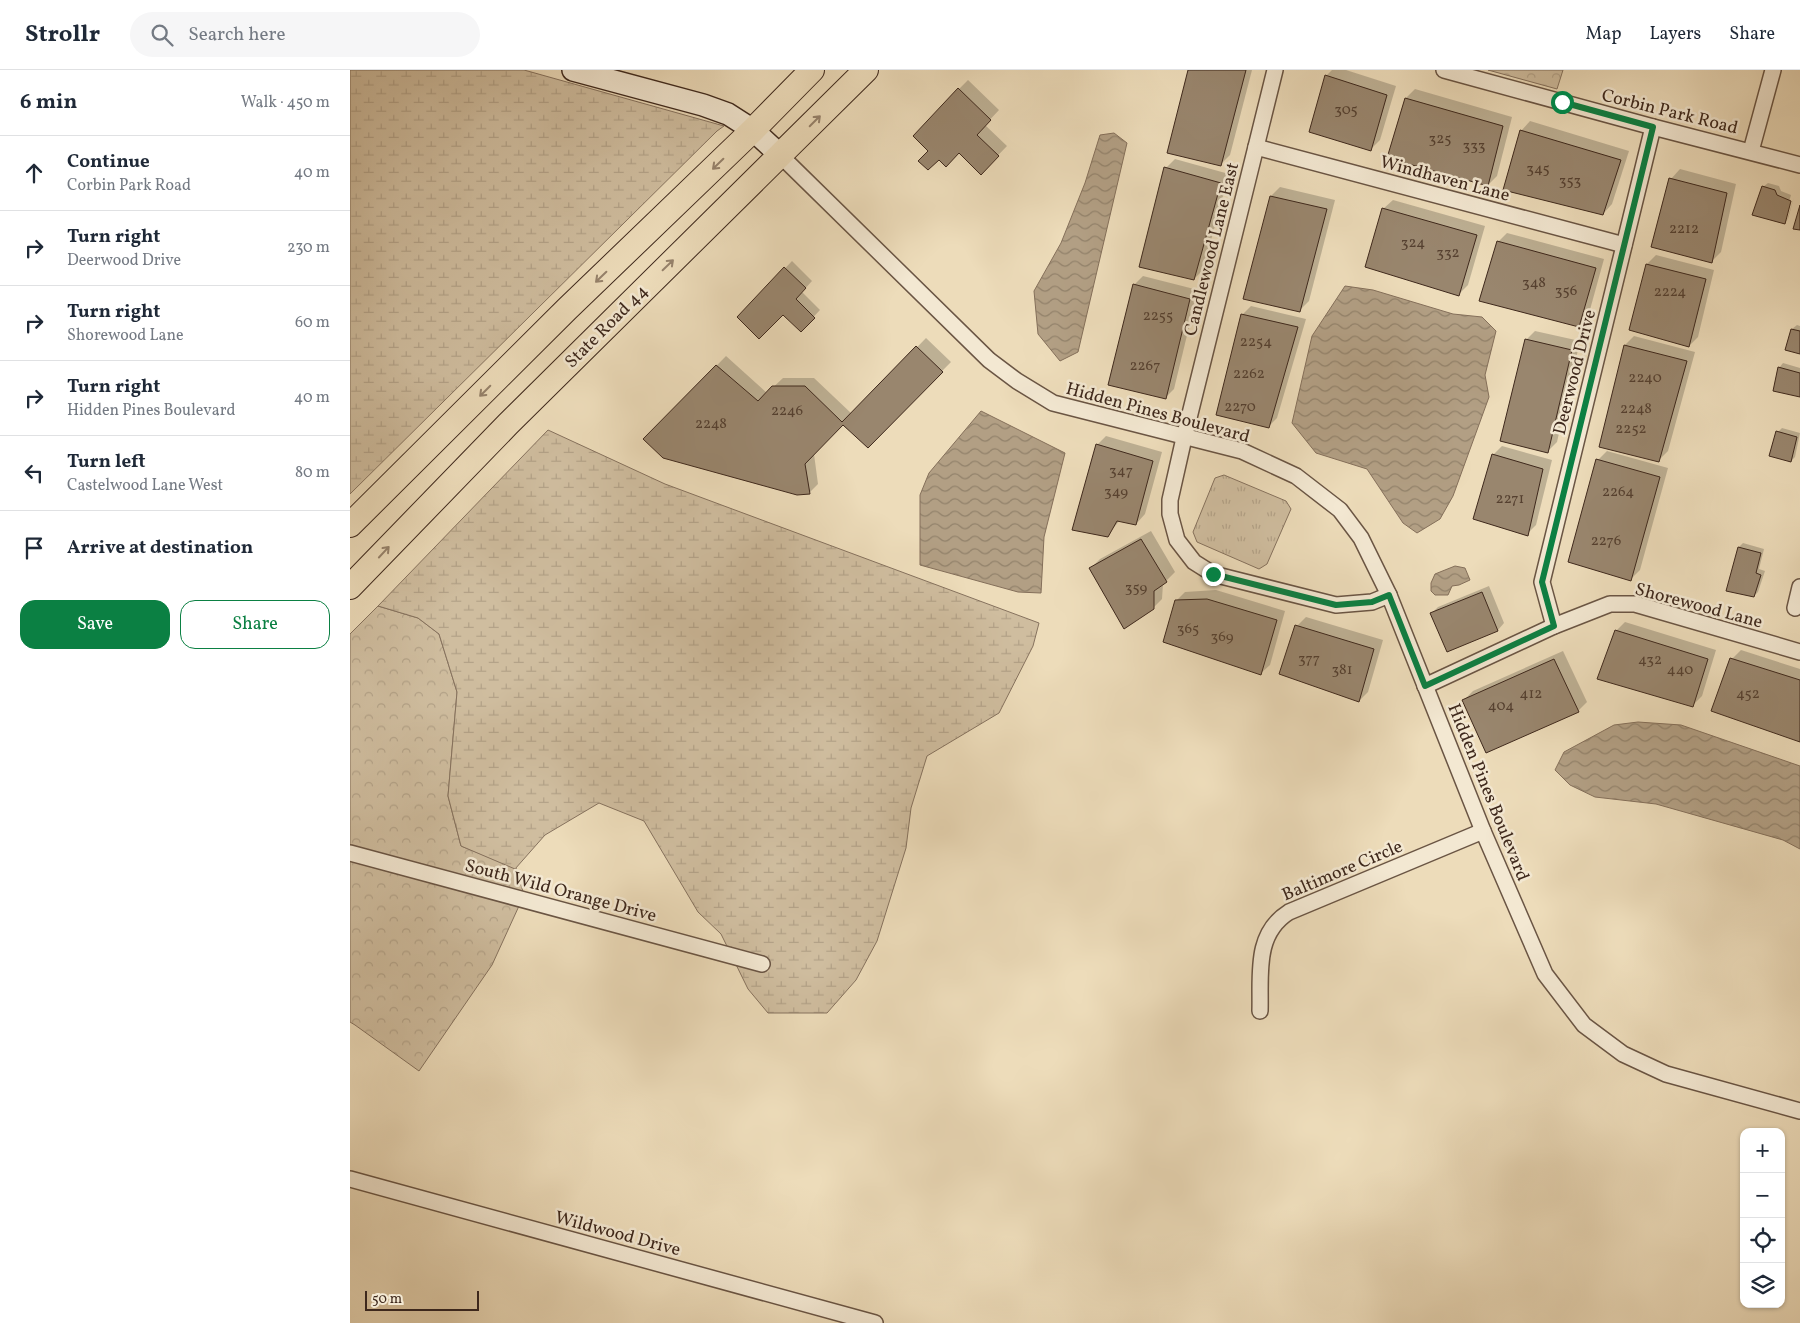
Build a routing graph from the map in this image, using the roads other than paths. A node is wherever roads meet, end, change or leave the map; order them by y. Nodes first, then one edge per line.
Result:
1 (573, 70) edge
2 (812, 70) edge
3 (866, 70) edge
4 (1275, 70) edge
5 (1444, 70) edge
6 (1773, 70) edge
7 (1653, 127) junction
8 (753, 130) junction
9 (1256, 147) junction
10 (1751, 151) junction
11 (780, 155) junction
12 (1800, 165) edge
13 (1624, 245) junction
14 (1184, 438) junction
15 (350, 525) edge
16 (350, 587) edge
17 (1800, 588) edge
18 (1389, 595) junction
19 (1795, 608) dead end
20 (1554, 626) junction
21 (1800, 652) edge
22 (1425, 686) junction
23 (1483, 831) junction
24 (350, 852) edge
25 (762, 964) dead end
26 (1260, 1012) dead end
27 (1800, 1111) edge
28 (350, 1179) edge
29 (875, 1323) edge

1 - 8 street
2 - 8 main road
11 -> 3 main road, State Road 44
4 - 9 street, Candlewood Lane East
5 - 7 street, Corbin Park Road
6 - 10 street
7 - 10 street, Corbin Park Road
7 - 13 street, Deerwood Drive
8 - 11 street
8 -> 15 main road
9 - 13 street, Windhaven Lane
9 - 14 street, Candlewood Lane East
10 - 12 street, Corbin Park Road
11 - 14 street, Hidden Pines Boulevard
16 -> 11 main road, State Road 44
13 - 20 street, Deerwood Drive
14 - 18 street, Hidden Pines Boulevard
14 - 18 street, Candlewood Lane East
17 - 19 street
18 - 22 street, Hidden Pines Boulevard
20 - 21 street, Shorewood Lane
20 - 22 street, Shorewood Lane
22 - 23 street, Hidden Pines Boulevard
23 - 26 street, Baltimore Circle
23 - 27 street, Hidden Pines Boulevard
24 - 25 street, South Wild Orange Drive
28 - 29 street, Wildwood Drive

